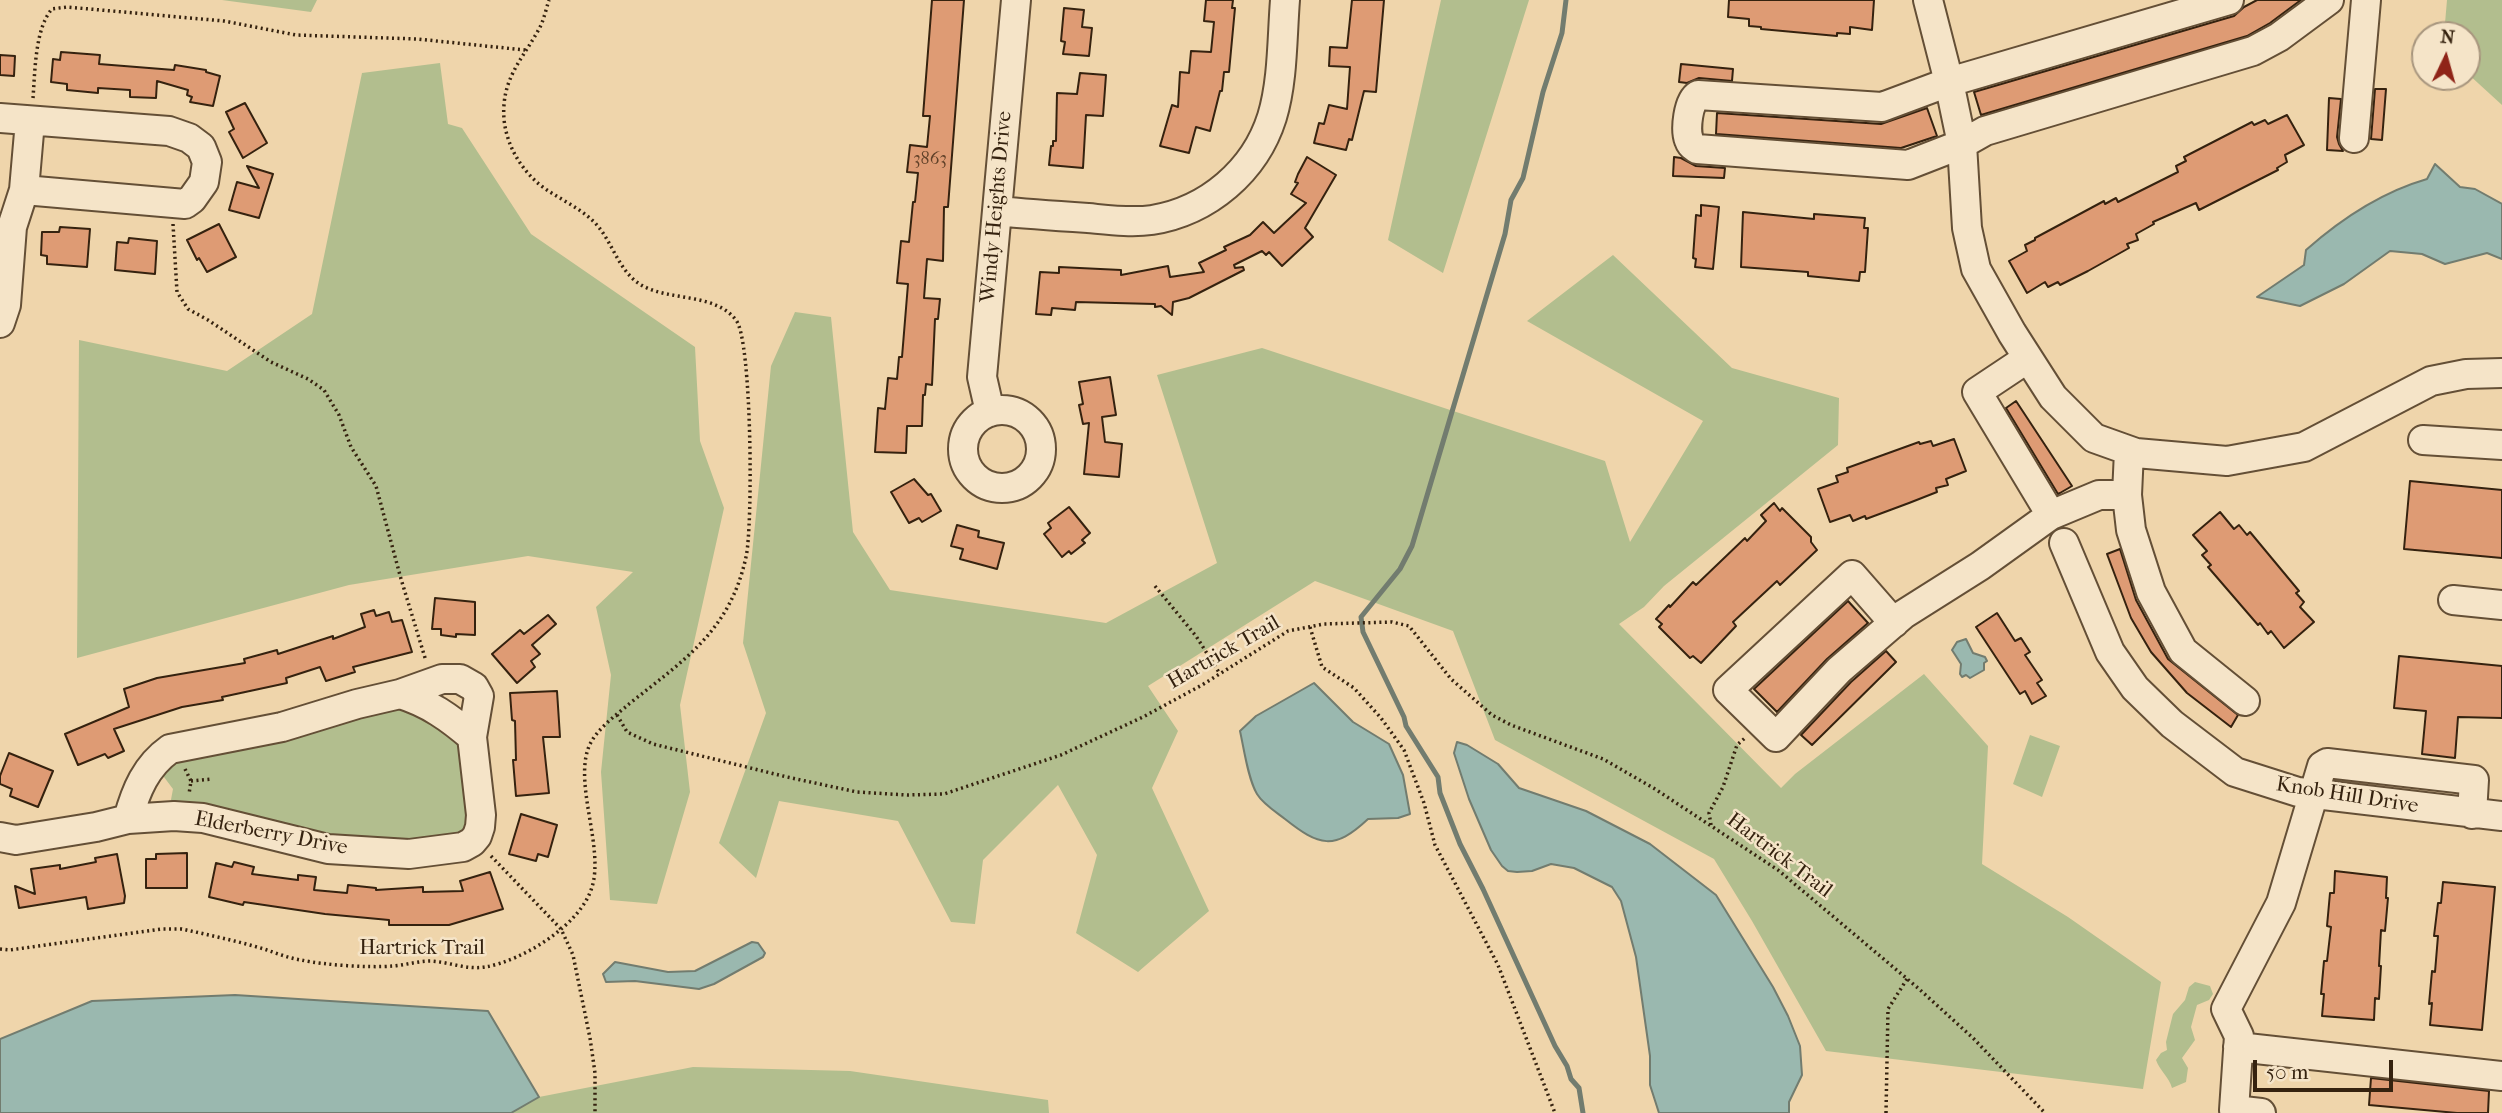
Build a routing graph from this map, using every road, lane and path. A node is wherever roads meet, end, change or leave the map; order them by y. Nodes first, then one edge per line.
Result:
1 (549, 0) edge
2 (1016, 0) edge
3 (1285, 0) edge
4 (1928, 0) edge
5 (2229, 0) edge
6 (2329, 0) edge
7 (2366, 0) edge
8 (525, 50) junction
9 (1950, 82) junction
10 (0, 118) edge
11 (30, 121) junction
12 (2354, 138) dead end
13 (1962, 144) junction
14 (24, 190) junction
15 (171, 204) junction
16 (997, 211) junction
17 (6, 226) edge
18 (0, 323) edge
19 (2028, 358) junction
20 (2502, 373) edge
21 (990, 412) dead end
22 (2423, 440) dead end
23 (2502, 445) edge
24 (2129, 451) junction
25 (2127, 495) junction
26 (2051, 514) junction
27 (2064, 543) dead end
28 (1155, 586) dead end
29 (2453, 600) dead end
30 (2502, 605) edge
31 (1894, 623) junction
32 (1310, 627) junction
33 (1220, 674) junction
34 (433, 682) junction
35 (400, 694) junction
36 (2245, 701) dead end
37 (617, 714) junction
38 (1760, 722) junction
39 (472, 737) junction
40 (180, 747) junction
41 (212, 779) dead end
42 (191, 781) junction
43 (2313, 794) junction
44 (2502, 816) edge
45 (190, 817) junction
46 (128, 819) junction
47 (1711, 825) junction
48 (0, 837) edge
49 (487, 852) dead end
50 (561, 929) junction
51 (0, 949) edge
52 (1907, 979) junction
53 (2238, 1047) junction
54 (2502, 1076) edge
55 (595, 1113) edge
56 (1555, 1113) edge
57 (1886, 1113) edge
58 (2045, 1113) edge
59 (2261, 1113) edge

1 - 8 path, Hartrick Trail
2 - 16 street, Windy Heights Drive
3 - 16 street
4 - 9 street
5 - 9 street
6 - 13 street
7 - 12 street
8 - 11 path
8 - 37 path, Hartrick Trail
9 - 13 street
9 - 13 street
10 - 11 street
11 - 14 street
11 - 15 street
13 - 19 street
14 - 15 street
14 - 17 street
15 - 34 path
16 - 21 street, Windy Heights Drive
17 - 18 street
19 - 24 street
19 - 26 street
20 - 24 street
22 - 23 street
24 - 25 street
25 - 26 street
25 - 36 street
26 - 31 street
27 - 43 street, Knob Hill Drive
28 - 33 path
29 - 30 street
31 - 38 street
31 - 38 street
32 - 33 path, Hartrick Trail
32 - 47 path, Hartrick Trail
32 - 56 path
33 - 37 path, Hartrick Trail
34 - 35 street, Elderberry Drive
34 - 39 street, Elderberry Drive
35 - 39 street
35 - 40 street, Elderberry Drive
37 - 50 path, Hartrick Trail
38 - 47 path
39 - 45 street, Elderberry Drive
40 - 42 path
40 - 46 street, Elderberry Drive
41 - 42 path
42 - 45 path
43 - 44 street, Knob Hill Drive
43 - 53 street
45 - 46 street, Elderberry Drive
46 - 48 street, Elderberry Drive
47 - 52 path, Hartrick Trail
49 - 50 path
50 - 51 path, Hartrick Trail
50 - 55 path
52 - 57 path
52 - 58 path, Hartrick Trail
53 - 54 street
53 - 59 street

